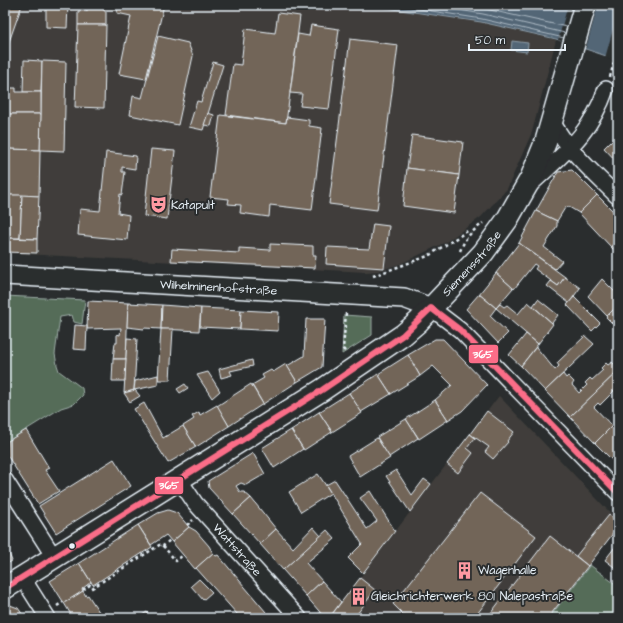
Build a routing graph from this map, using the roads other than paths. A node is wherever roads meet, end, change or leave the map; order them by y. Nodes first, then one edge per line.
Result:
1 (585, 5) edge
2 (606, 89) road end
3 (552, 121) junction
4 (571, 147) junction
5 (525, 190) junction
6 (618, 198) edge
7 (7, 284) edge
8 (431, 308) junction
9 (179, 479) junction
10 (5, 480) edge
11 (618, 493) edge
12 (54, 557) junction
13 (22, 577) junction
14 (5, 588) edge
15 (52, 612) edge
16 (299, 618) edge

1 - 3 main road, Siemensstraße
2 - 4 street, Siemensstraße
3 - 4 street
3 - 5 main road, Siemensstraße
4 - 5 street, Siemensstraße
4 - 6 street
5 - 8 main road, Siemensstraße
7 - 8 street, Wilhelminenhofstraße
8 - 9 main road, Siemensstraße
8 - 11 street
9 - 12 main road, Siemensstraße
9 - 16 street, Wattstraße
10 - 12 street
12 - 13 main road, Siemensstraße
13 - 14 main road, Siemensstraße
13 - 15 street

